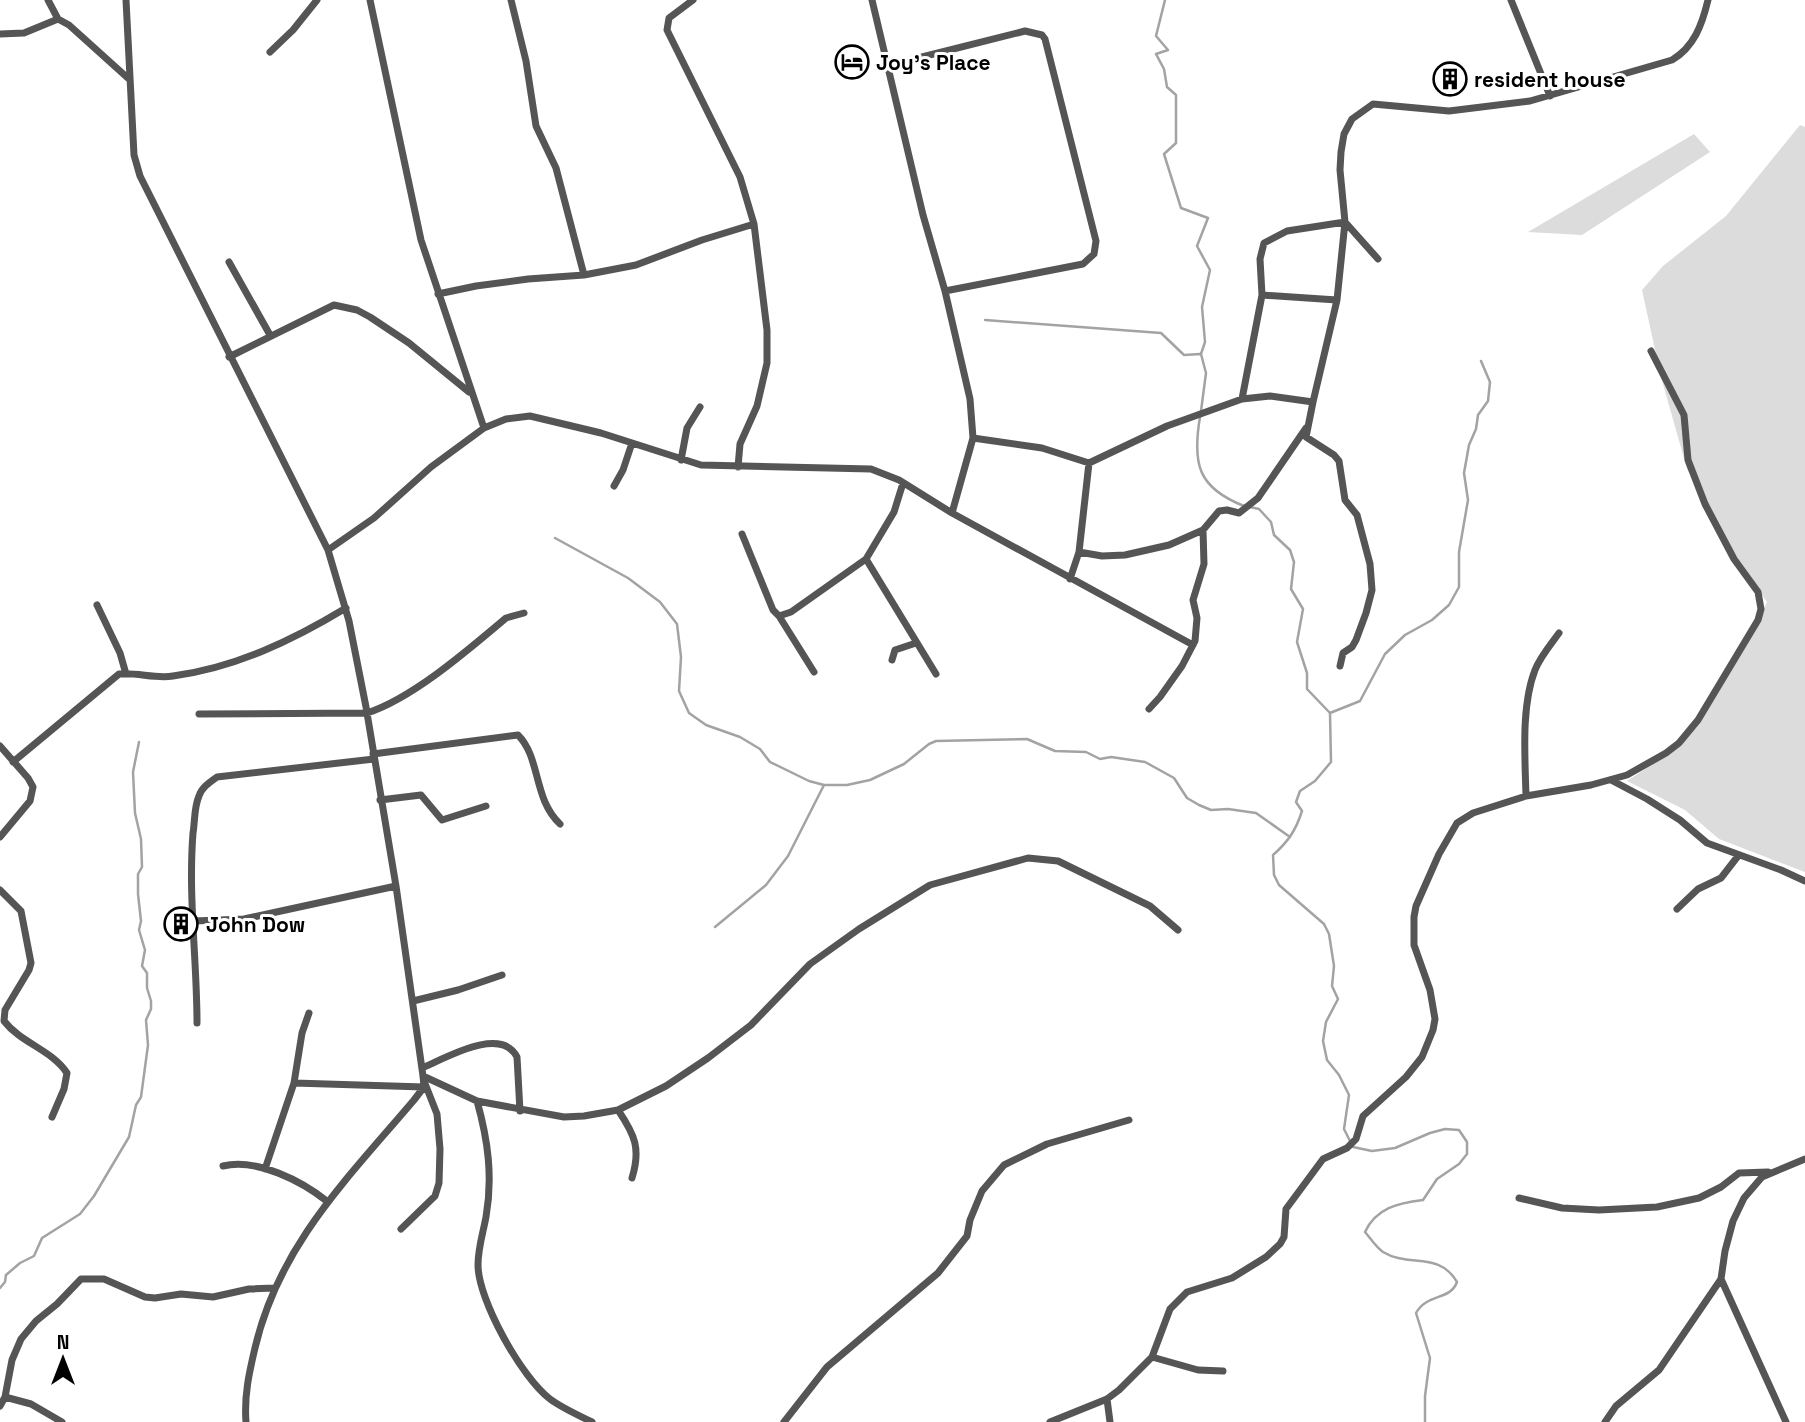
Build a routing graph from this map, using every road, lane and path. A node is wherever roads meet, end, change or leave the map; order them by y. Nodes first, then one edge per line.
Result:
1 (48, 0) edge
2 (126, 0) edge
3 (317, 0) edge
4 (370, 0) edge
5 (511, 0) edge
6 (693, 0) edge
7 (873, 0) edge
8 (1511, 0) edge
9 (1708, 0) edge
10 (58, 19) junction
11 (0, 34) edge
12 (270, 52) dead end
13 (890, 65) junction
14 (130, 80) junction
15 (1550, 96) junction
16 (1345, 222) junction
17 (754, 224) junction
18 (1378, 258) dead end
19 (229, 262) dead end
20 (584, 275) junction
21 (945, 291) junction
22 (438, 295) junction
23 (1262, 295) junction
24 (1337, 300) junction
25 (270, 335) junction
26 (1651, 351) dead end
27 (229, 357) junction
28 (471, 394) junction
29 (1242, 399) junction
30 (1313, 402) junction
31 (700, 407) dead end
32 (1307, 427) junction
33 (484, 428) junction
34 (973, 438) junction
35 (632, 443) junction
36 (681, 460) junction
37 (1089, 463) junction
38 (738, 467) junction
39 (903, 483) junction
40 (614, 486) dead end
41 (952, 513) junction
42 (1203, 530) junction
43 (741, 534) dead end
44 (328, 550) junction
45 (1079, 552) junction
46 (866, 559) junction
47 (1070, 579) junction
48 (97, 604) dead end
49 (345, 608) junction
50 (524, 613) dead end
51 (779, 616) junction
52 (1559, 633) dead end
53 (916, 643) junction
54 (1193, 646) junction
55 (892, 660) dead end
56 (1339, 666) dead end
57 (814, 672) dead end
58 (126, 674) junction
59 (936, 674) dead end
60 (1149, 709) dead end
61 (367, 713) junction
62 (199, 714) dead end
63 (0, 746) edge
64 (373, 756) junction
65 (13, 762) junction
66 (1611, 780) junction
67 (1526, 796) junction
68 (380, 800) junction
69 (486, 806) dead end
70 (560, 824) dead end
71 (0, 837) edge
72 (1738, 856) junction
73 (1805, 881) edge
74 (396, 886) junction
75 (0, 890) edge
76 (1677, 909) dead end
77 (194, 921) junction
78 (1178, 930) dead end
79 (502, 975) dead end
80 (413, 1001) junction
81 (309, 1013) dead end
82 (197, 1023) dead end
83 (423, 1078) junction
84 (294, 1083) junction
85 (477, 1101) junction
86 (618, 1110) junction
87 (520, 1111) junction
88 (52, 1117) dead end
89 (1129, 1120) dead end
90 (1805, 1159) edge
91 (223, 1166) dead end
92 (265, 1168) junction
93 (1772, 1171) junction
94 (632, 1178) dead end
95 (1519, 1198) dead end
96 (328, 1202) junction
97 (401, 1229) dead end
98 (1721, 1279) junction
99 (274, 1289) junction
100 (1152, 1357) junction
101 (1223, 1371) dead end
102 (5, 1397) junction
103 (1107, 1399) junction
104 (0, 1406) edge
105 (62, 1422) edge
106 (246, 1422) edge
107 (592, 1422) edge
108 (786, 1422) edge
109 (1050, 1422) edge
110 (1110, 1422) edge
111 (1605, 1422) edge
112 (1786, 1422) edge

1 - 10 street
2 - 14 street
3 - 12 street
4 - 22 street
5 - 20 street
6 - 17 street
7 - 13 street
8 - 15 street
9 - 15 street
10 - 11 street
10 - 14 street
13 - 21 street
13 - 21 street
14 - 27 street
15 - 16 street
16 - 18 street
16 - 23 street
16 - 24 street
17 - 20 street
17 - 38 street
19 - 25 street
20 - 22 street
21 - 34 street
22 - 28 street
23 - 24 street
23 - 29 street
24 - 30 street
25 - 27 street
25 - 28 street
26 - 66 street
27 - 44 street
28 - 33 street
29 - 30 street
29 - 37 street
30 - 32 street
31 - 36 street
32 - 42 street
32 - 56 street
33 - 35 street
33 - 44 street
34 - 37 street
34 - 41 street
35 - 36 street
35 - 40 street
36 - 38 street
37 - 45 street
38 - 39 street
39 - 41 street
39 - 46 street
41 - 47 street
42 - 45 street
42 - 54 street
43 - 51 street
44 - 49 street
45 - 47 street
46 - 51 street
46 - 53 street
47 - 54 street
48 - 58 street
49 - 58 street
49 - 61 street
50 - 61 street
51 - 57 street
52 - 67 street
53 - 55 street
53 - 59 street
54 - 60 street
58 - 65 street
61 - 62 street
61 - 64 street
63 - 65 street
64 - 68 street
64 - 70 street
64 - 77 street
65 - 71 street
66 - 67 street
66 - 72 street
67 - 100 street
68 - 69 street
68 - 74 street
72 - 73 street
72 - 76 street
74 - 77 street
74 - 80 street
75 - 88 street
77 - 82 street
78 - 86 street
79 - 80 street
80 - 83 street
81 - 84 street
83 - 84 street
83 - 85 street
83 - 87 street
83 - 96 street
83 - 97 street
84 - 92 street
85 - 87 street
85 - 107 street
86 - 87 street
86 - 94 street
89 - 108 street
90 - 93 street
91 - 92 street
92 - 96 street
93 - 95 street
93 - 98 street
96 - 99 street
98 - 111 street
98 - 112 street
99 - 102 street
99 - 106 street
100 - 101 street
100 - 103 street
102 - 104 street
102 - 105 street
103 - 109 street
103 - 110 street

